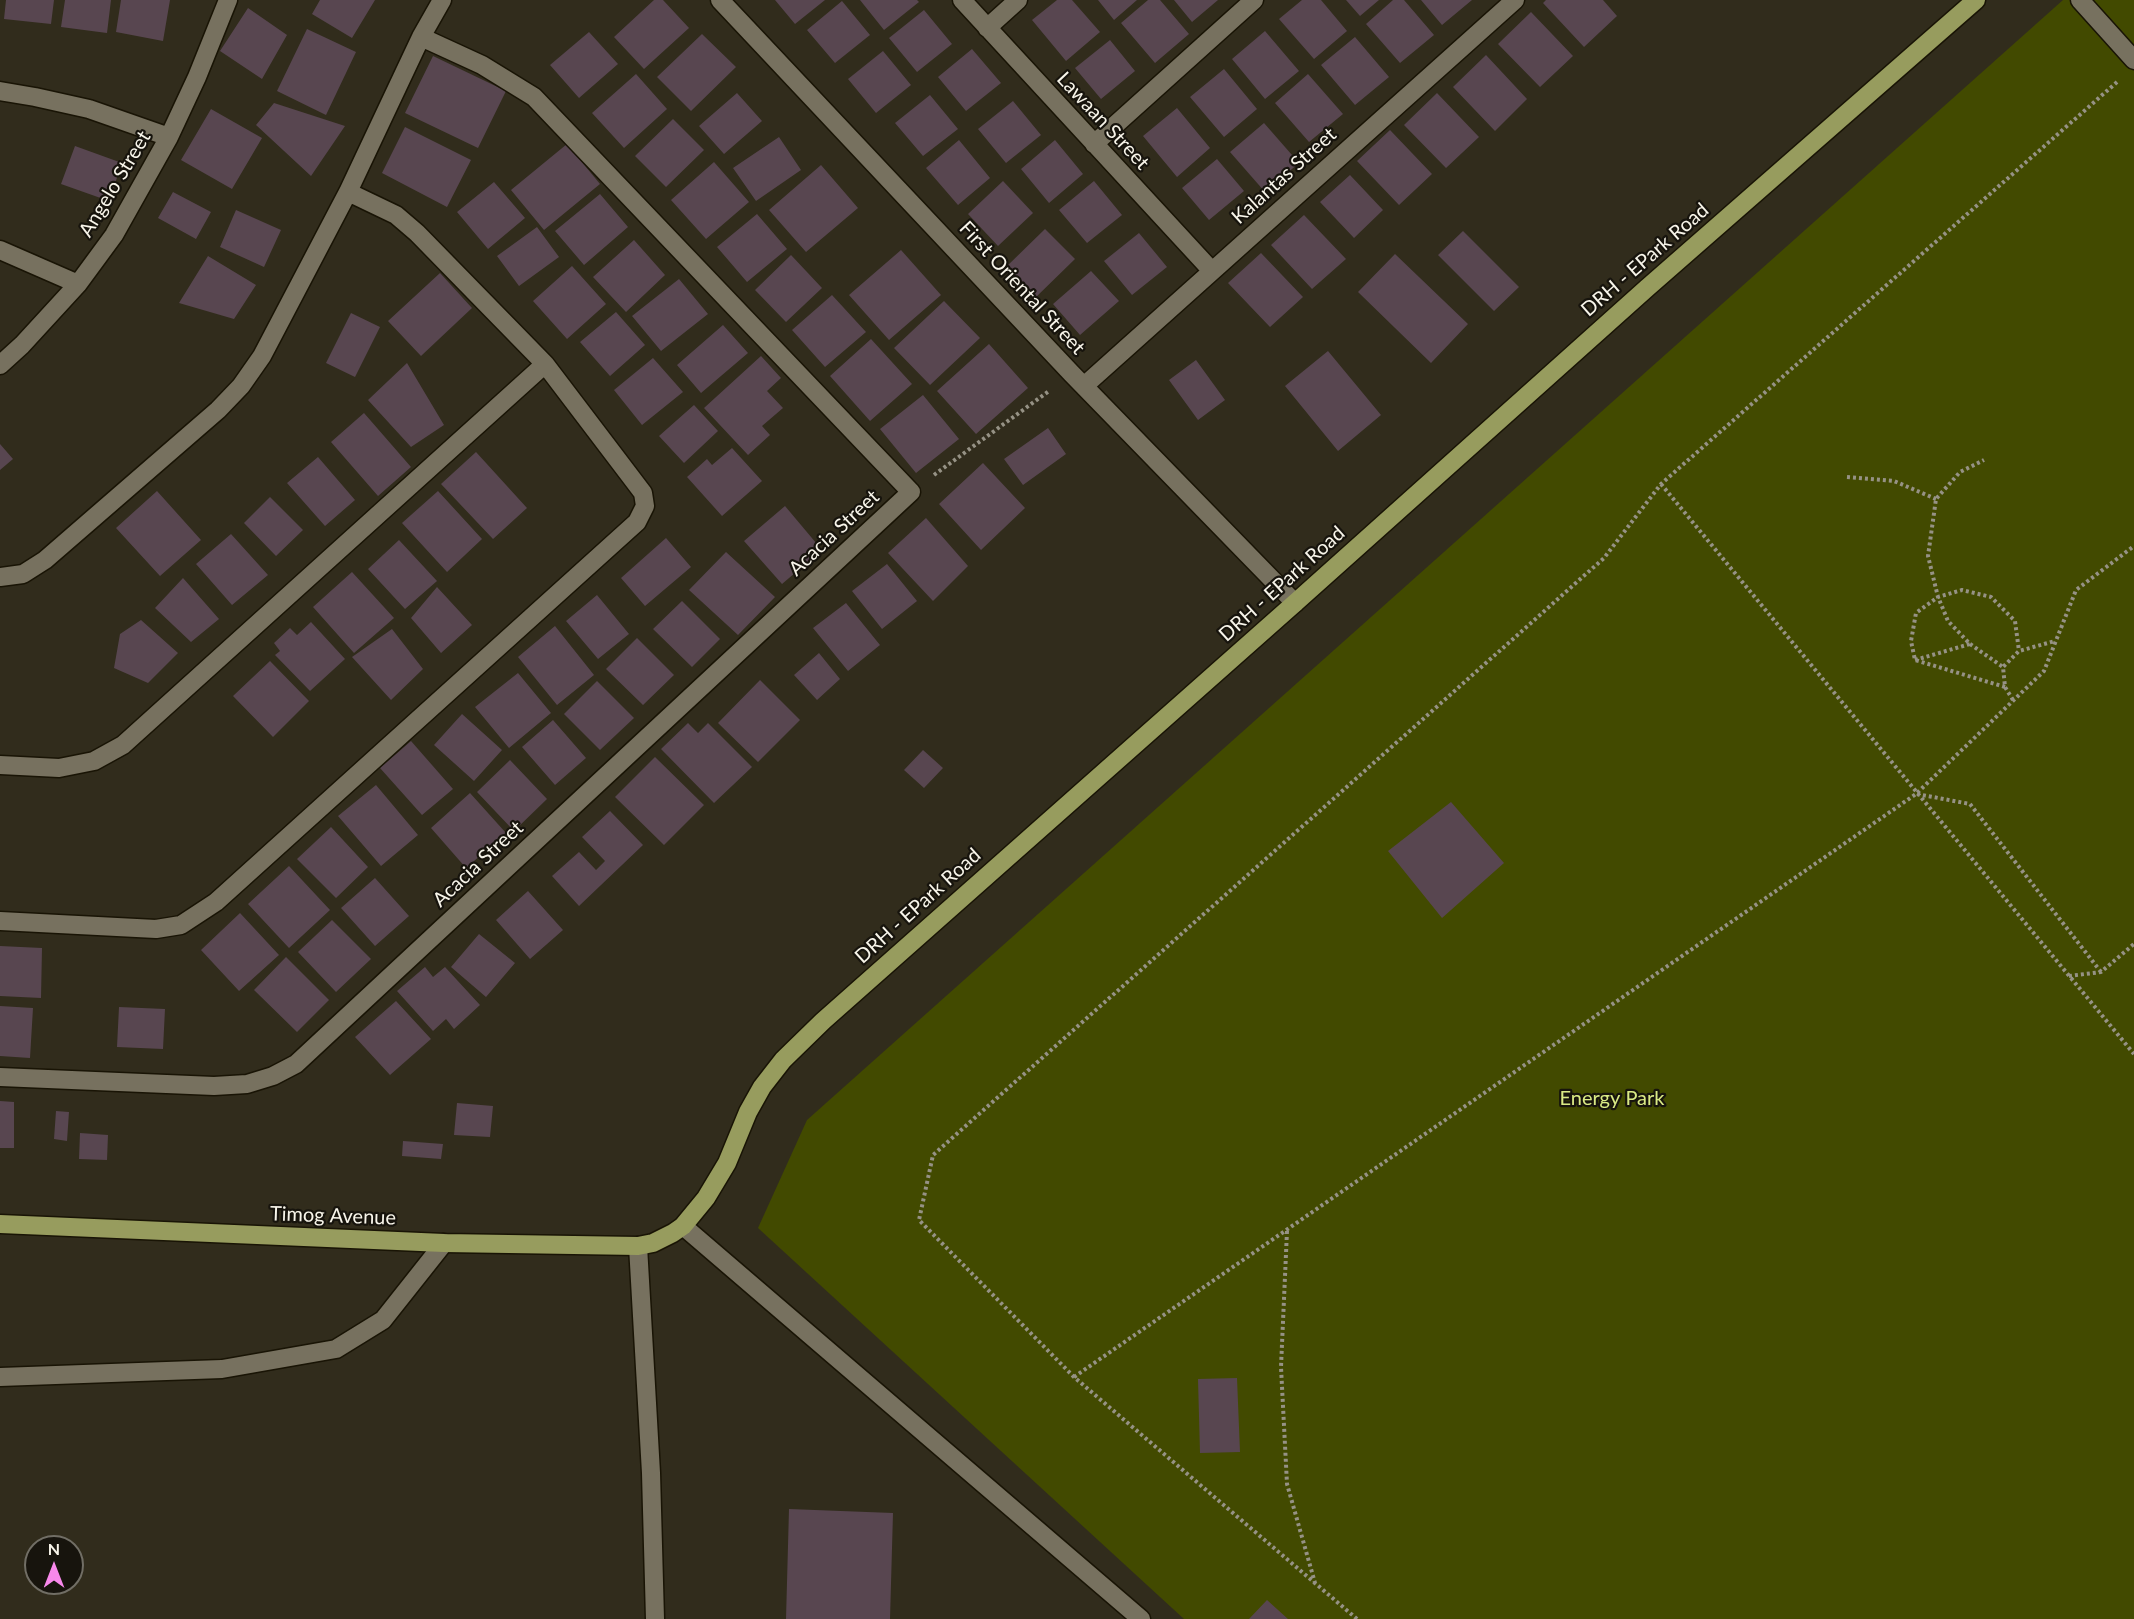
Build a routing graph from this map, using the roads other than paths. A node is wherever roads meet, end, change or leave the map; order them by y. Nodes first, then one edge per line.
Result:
1 (228, 0) edge
2 (442, 0) edge
3 (720, 0) edge
4 (962, 0) edge
5 (1018, 0) edge
6 (1254, 0) edge
7 (1515, 0) edge
8 (1976, 0) edge
9 (2080, 0) edge
10 (987, 28) junction
11 (421, 37) junction
12 (2130, 68) edge
13 (0, 91) edge
14 (169, 137) junction
15 (1094, 144) junction
16 (348, 192) junction
17 (0, 250) edge
18 (1212, 271) junction
19 (78, 284) junction
20 (545, 364) junction
21 (0, 365) edge
22 (1078, 380) junction
23 (0, 577) edge
24 (1294, 603) junction
25 (0, 765) edge
26 (0, 921) edge
27 (0, 1077) edge
28 (0, 1224) edge
29 (683, 1227) junction
30 (664, 1238) joint
31 (444, 1243) junction
32 (638, 1246) junction
33 (0, 1377) edge
34 (655, 1619) edge
35 (1141, 1619) edge

1 - 14 street, Angelo Street
2 - 11 street
3 - 22 street, First Oriental Street
4 - 10 street, Lawaan Street
5 - 10 street
6 - 15 street
7 - 18 street, Kalantas Street
8 - 24 main road, DRH - EPark Road
9 - 12 street
10 - 15 street, Lawaan Street
11 - 16 street
11 - 27 street, Acacia Street
13 - 14 street
14 - 19 street, Angelo Street
15 - 18 street, Lawaan Street
16 - 20 street
16 - 23 street
17 - 19 street
18 - 22 street, Kalantas Street
19 - 21 street, Angelo Street
20 - 25 street
20 - 26 street
22 - 24 street, First Oriental Street
24 - 29 main road, DRH - EPark Road
28 - 31 main road, Timog Avenue
29 - 30 main road, DRH - EPark Road
29 - 35 street
30 - 32 main road, Timog Avenue
31 - 32 main road, Timog Avenue
31 - 33 street
32 - 34 street

